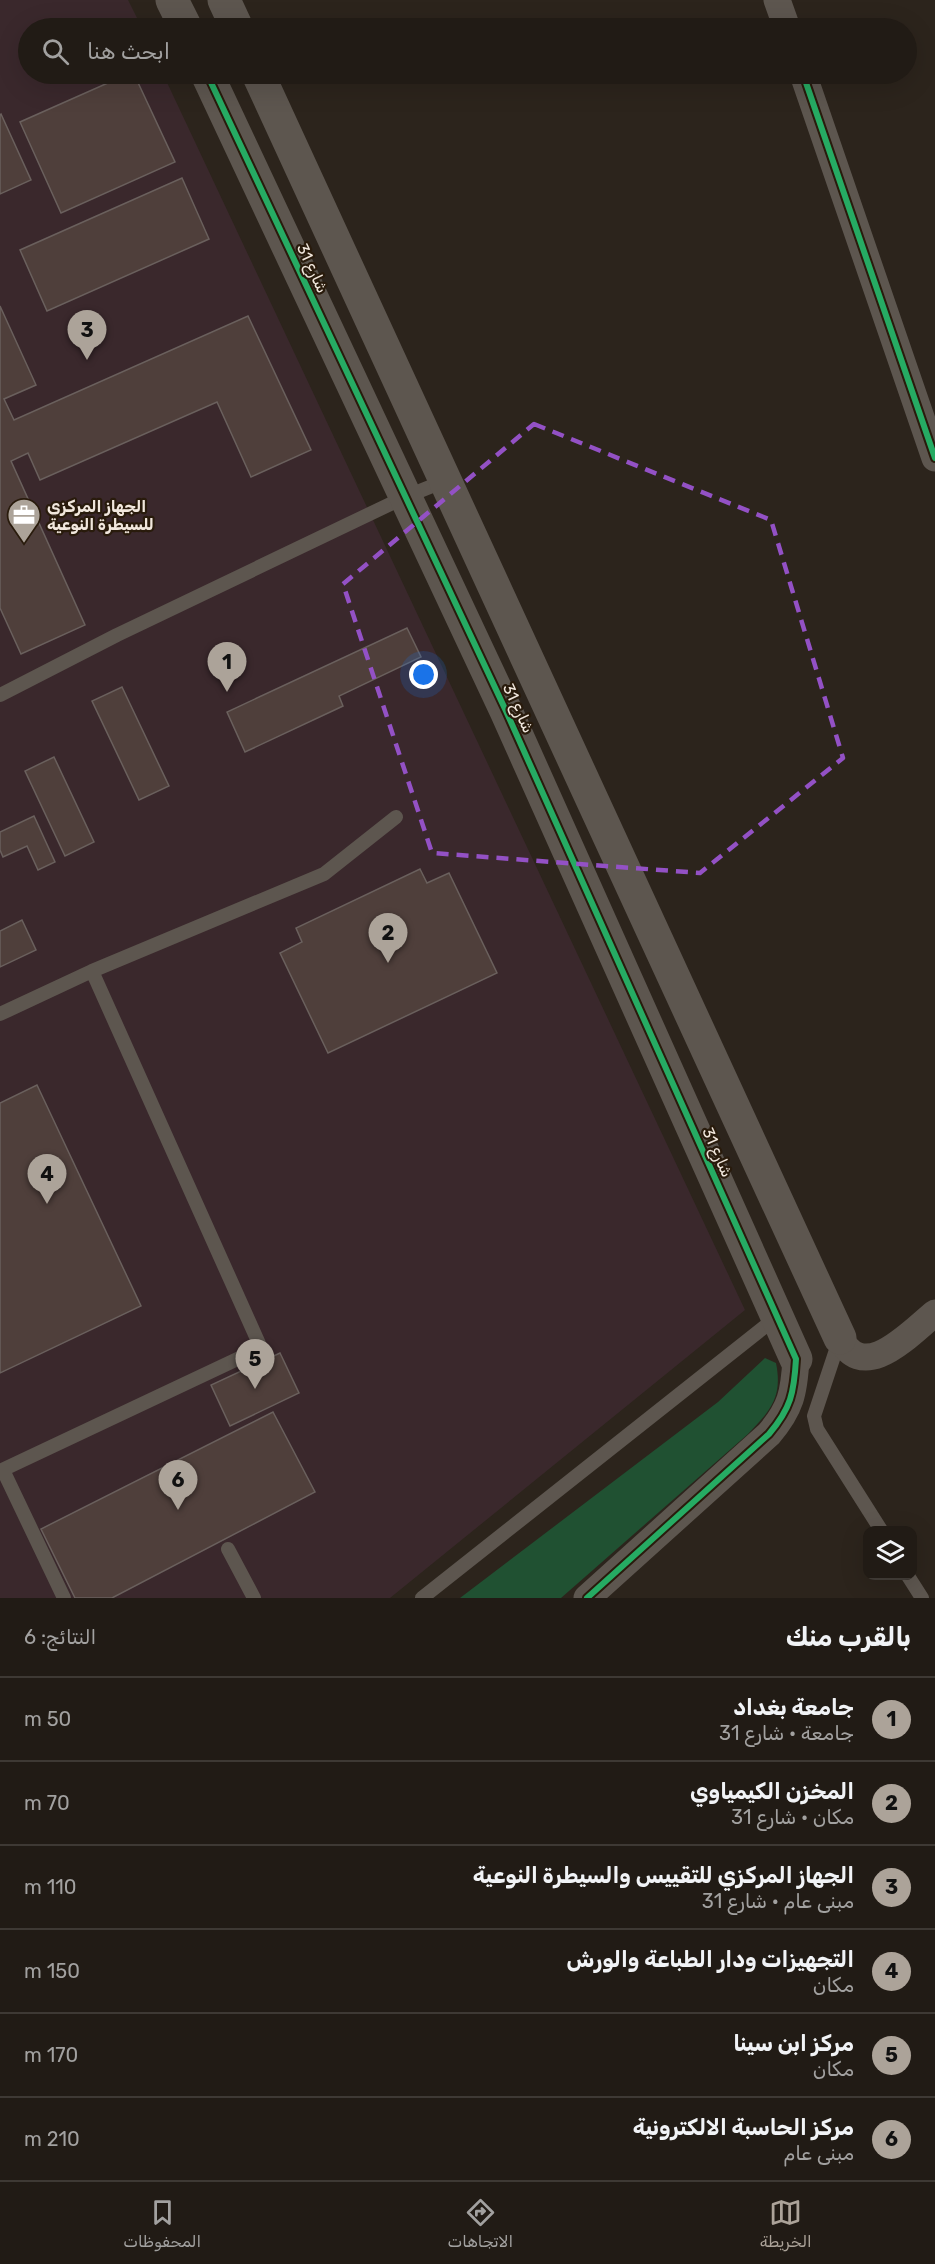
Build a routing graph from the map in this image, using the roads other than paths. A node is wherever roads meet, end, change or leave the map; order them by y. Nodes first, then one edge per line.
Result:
1 (172, 0) edge
2 (224, 0) edge
3 (777, 0) edge
4 (181, 18) edge
5 (232, 18) edge
6 (783, 18) edge
7 (212, 84) edge
8 (263, 84) edge
9 (805, 84) edge
10 (935, 458) edge
11 (447, 480) junction
12 (405, 497) junction
13 (0, 694) edge
14 (396, 817) dead end
15 (92, 971) junction
16 (0, 1014) edge
17 (801, 1256) junction
18 (758, 1276) junction
19 (935, 1313) edge
20 (777, 1317) junction
21 (840, 1338) junction
22 (796, 1359) joint
23 (1, 1471) edge
24 (878, 1526) edge
25 (228, 1549) dead end
26 (911, 1580) edge
27 (64, 1598) edge
28 (254, 1598) edge
29 (422, 1598) edge
30 (587, 1598) edge
31 (922, 1598) edge

1 - 4 street
2 - 5 street
3 - 6 street
7 - 12 street, شارع 31
8 - 11 street, شارع 31
9 - 10 street
11 - 12 lane
11 - 17 street, شارع 31
12 - 13 lane
12 - 18 street, شارع 31
14 - 15 lane
15 - 16 lane
15 - 23 lane
17 - 18 street
17 - 21 street, شارع 31
18 - 20 street, شارع 31
19 - 21 street
20 - 22 street, شارع 31
20 - 29 lane
21 - 24 lane
22 - 30 street
23 - 27 lane
25 - 28 lane
26 - 31 lane

